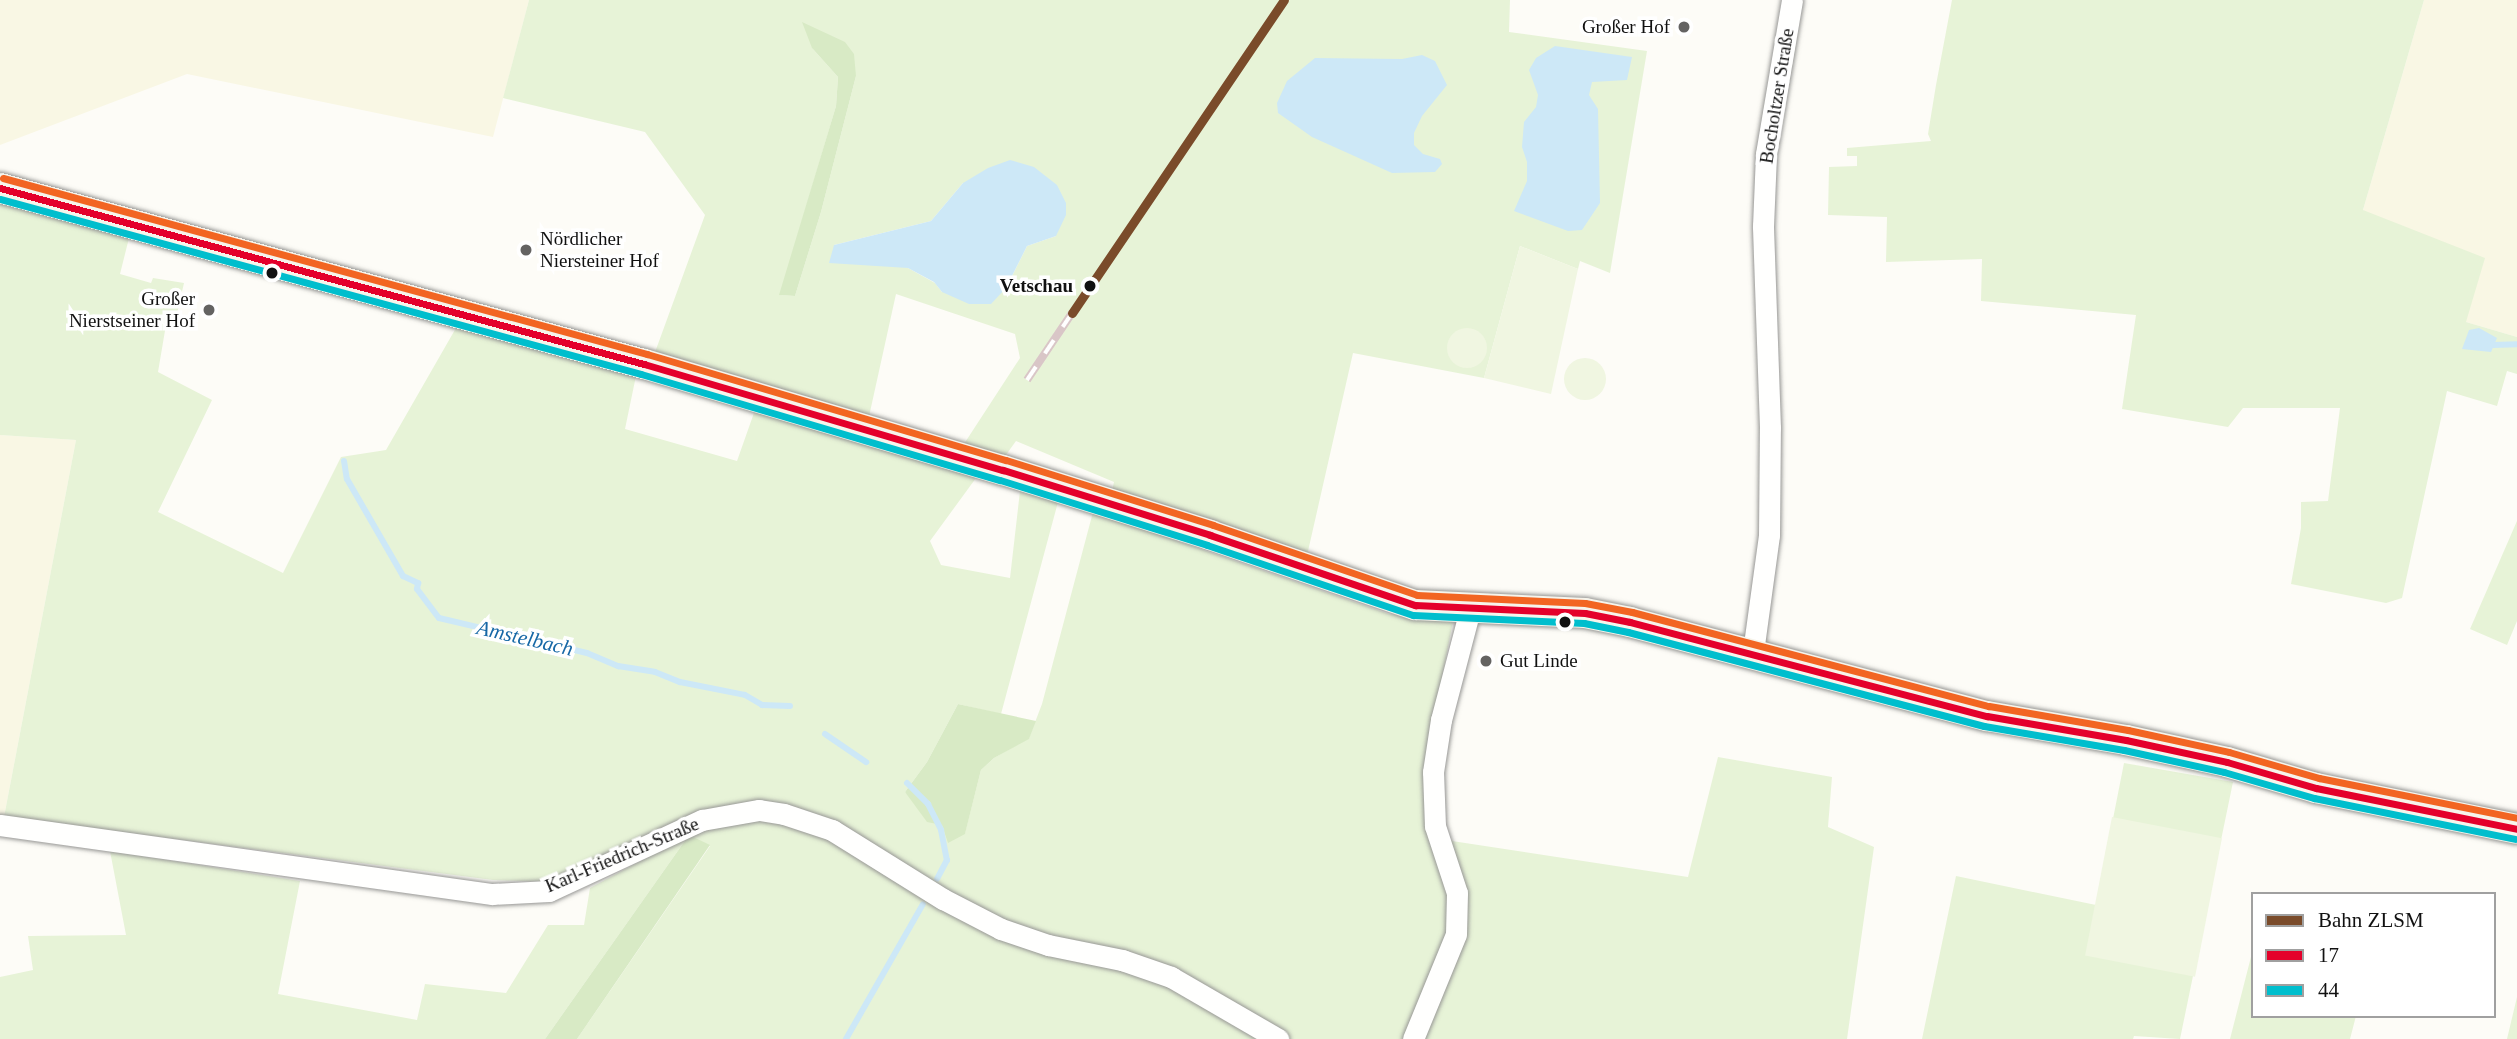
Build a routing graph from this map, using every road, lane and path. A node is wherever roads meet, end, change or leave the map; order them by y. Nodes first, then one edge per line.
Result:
1 (1792, 0) edge
2 (0, 188) edge
3 (1471, 606) junction
4 (1753, 652) junction
5 (0, 825) edge
6 (2517, 829) edge
7 (1278, 1039) edge
8 (1413, 1039) edge

1 - 4 street, Bocholtzer Straße
2 - 3 street
3 - 4 street
3 - 8 street
4 - 6 street
5 - 7 street, Karl-Friedrich-Straße

